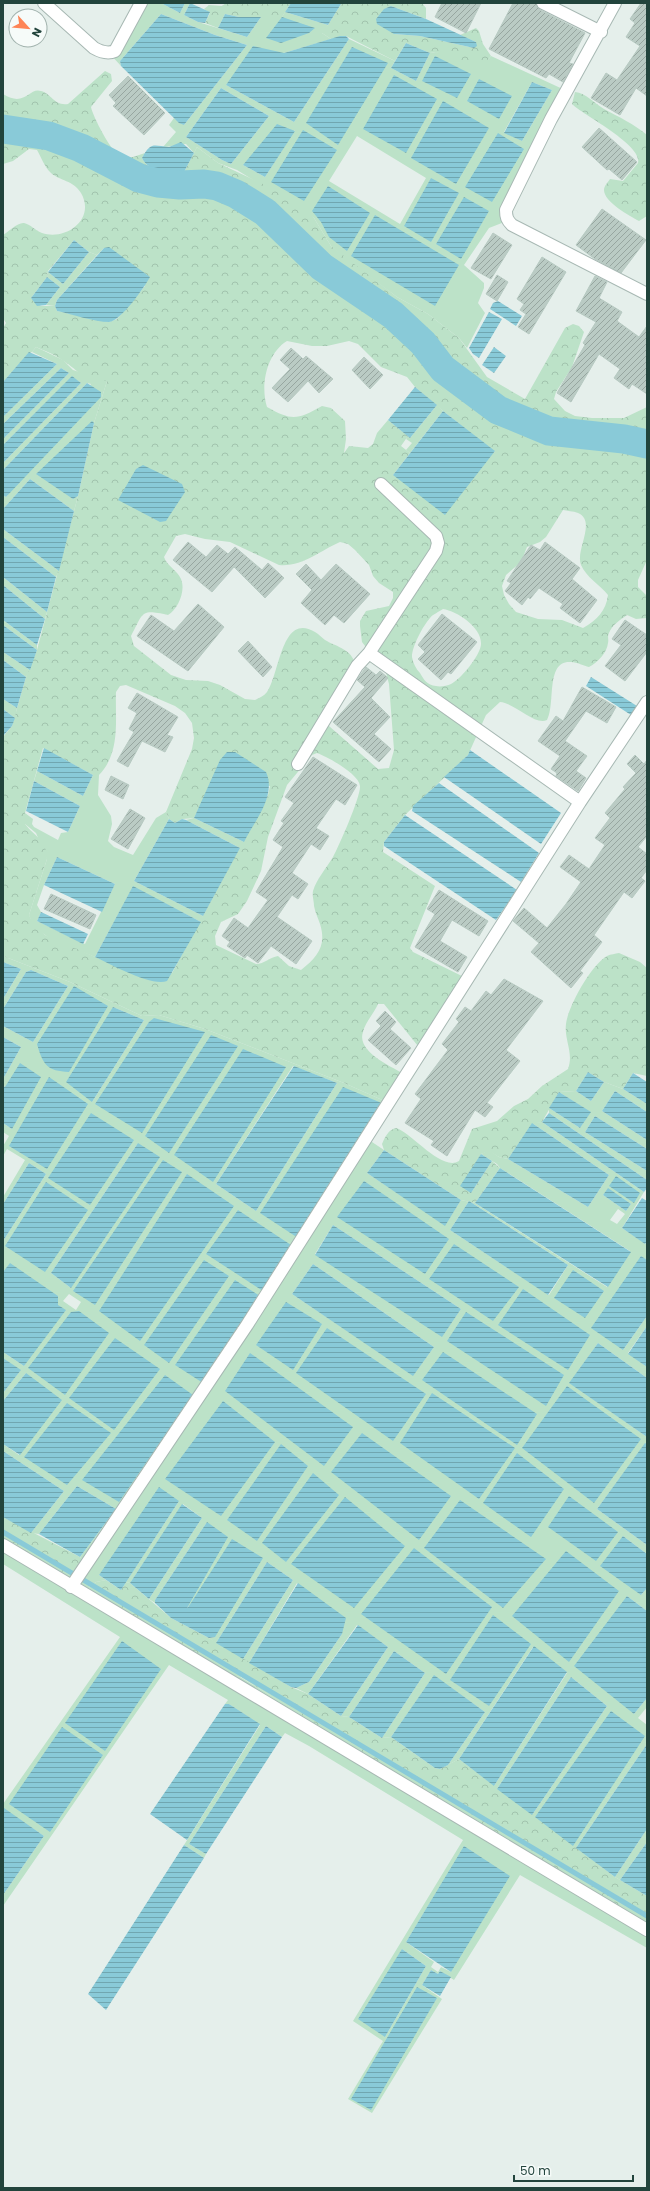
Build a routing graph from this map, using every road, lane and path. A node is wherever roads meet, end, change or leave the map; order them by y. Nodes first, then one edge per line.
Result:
1 (44, 3) edge
2 (141, 3) edge
3 (543, 3) edge
4 (615, 3) edge
5 (601, 32) junction
6 (647, 294) edge
7 (382, 484) dead end
8 (369, 653) junction
9 (647, 702) edge
10 (298, 764) dead end
11 (580, 802) junction
12 (3, 1545) edge
13 (73, 1584) junction
14 (647, 1930) edge

1 - 2 street
3 - 5 street
4 - 5 street
5 - 6 street
7 - 8 street
8 - 10 street
8 - 11 street
9 - 11 street
11 - 13 street
12 - 13 street
13 - 14 street

